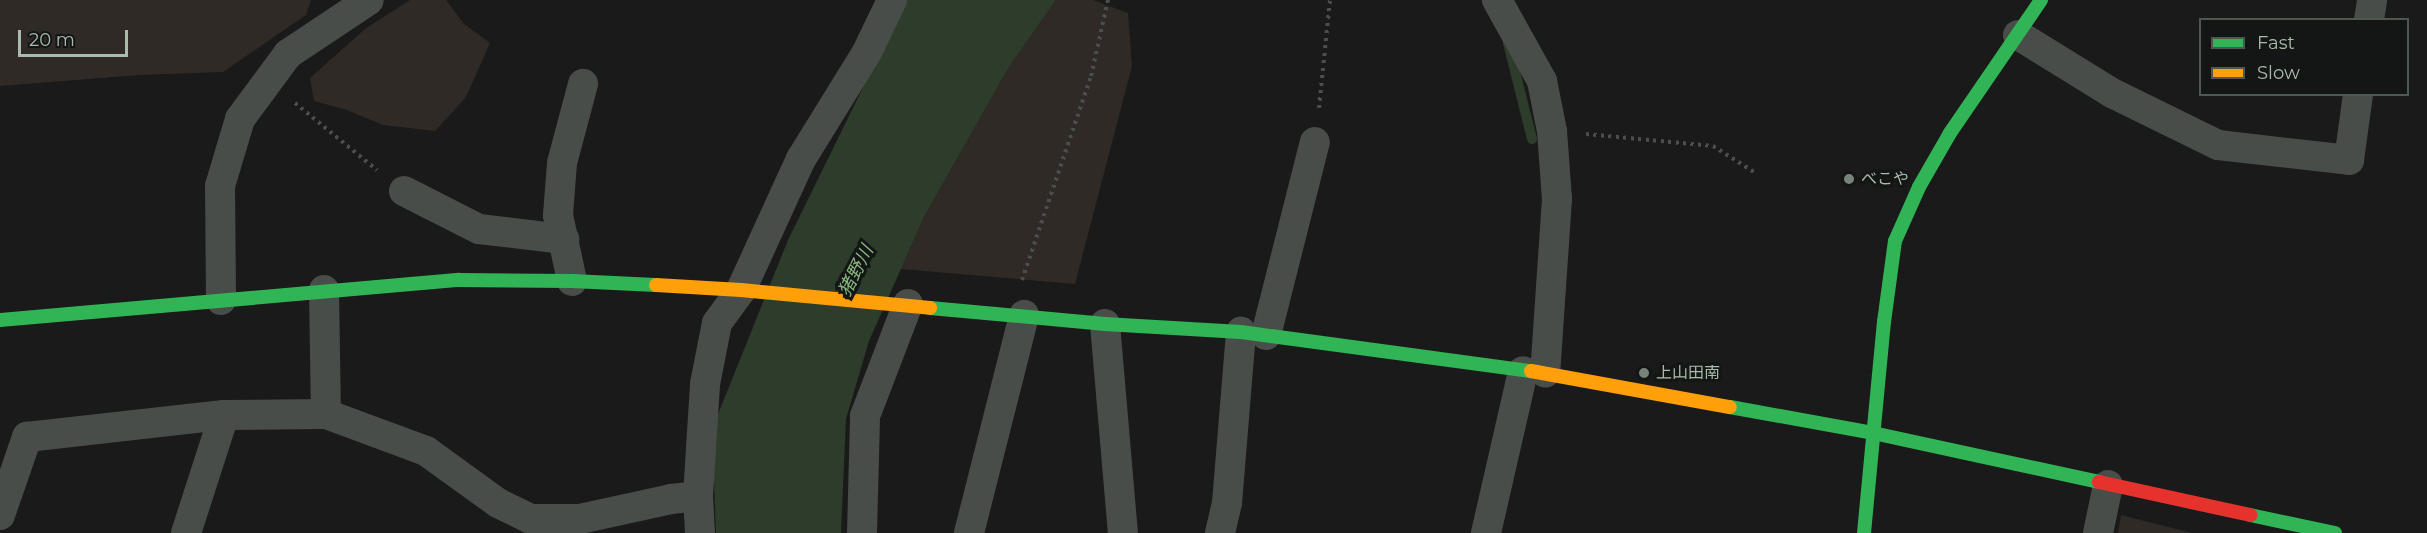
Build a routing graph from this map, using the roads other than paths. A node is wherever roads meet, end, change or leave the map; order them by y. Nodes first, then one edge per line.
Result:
1 (369, 0) edge
2 (892, 0) edge
3 (1497, 0) edge
4 (2041, 0) edge
5 (2372, 0) edge
6 (2369, 18) edge
7 (2018, 35) junction
8 (583, 84) dead end
9 (2358, 96) edge
10 (1315, 141) road end
11 (404, 191) road end
12 (564, 239) junction
13 (572, 281) junction
14 (324, 290) junction
15 (741, 290) junction
16 (221, 300) junction
17 (904, 304) junction
18 (1018, 314) junction
19 (0, 320) edge
20 (1105, 324) junction
21 (1254, 334) junction
22 (1534, 372) junction
23 (326, 414) junction
24 (224, 415) junction
25 (1874, 433) junction
26 (2108, 485) junction
27 (698, 496) junction
28 (0, 515) edge
29 (529, 526) edge
30 (186, 533) edge
31 (700, 533) edge
32 (862, 533) edge
33 (969, 533) edge
34 (1123, 533) edge
35 (1220, 533) edge
36 (1486, 533) edge
37 (1864, 533) edge
38 (2098, 533) edge
39 (2335, 533) edge

1 - 16 street
2 - 15 street
3 - 22 street
4 - 7 street
5 - 6 street
7 - 9 street
7 - 25 street
8 - 12 street
10 - 21 street
11 - 12 street
12 - 13 street
13 - 14 street
13 - 15 street
14 - 16 street
14 - 23 street
15 - 17 street
15 - 27 street
16 - 19 street
17 - 18 street
17 - 32 street
18 - 20 street
18 - 33 street
20 - 21 street
20 - 34 street
21 - 22 street
21 - 35 street
22 - 25 street
22 - 36 street
23 - 24 street
23 - 29 street
24 - 28 street
24 - 30 street
25 - 26 street
25 - 37 street
26 - 38 street
26 - 39 street
27 - 29 street
27 - 31 street

